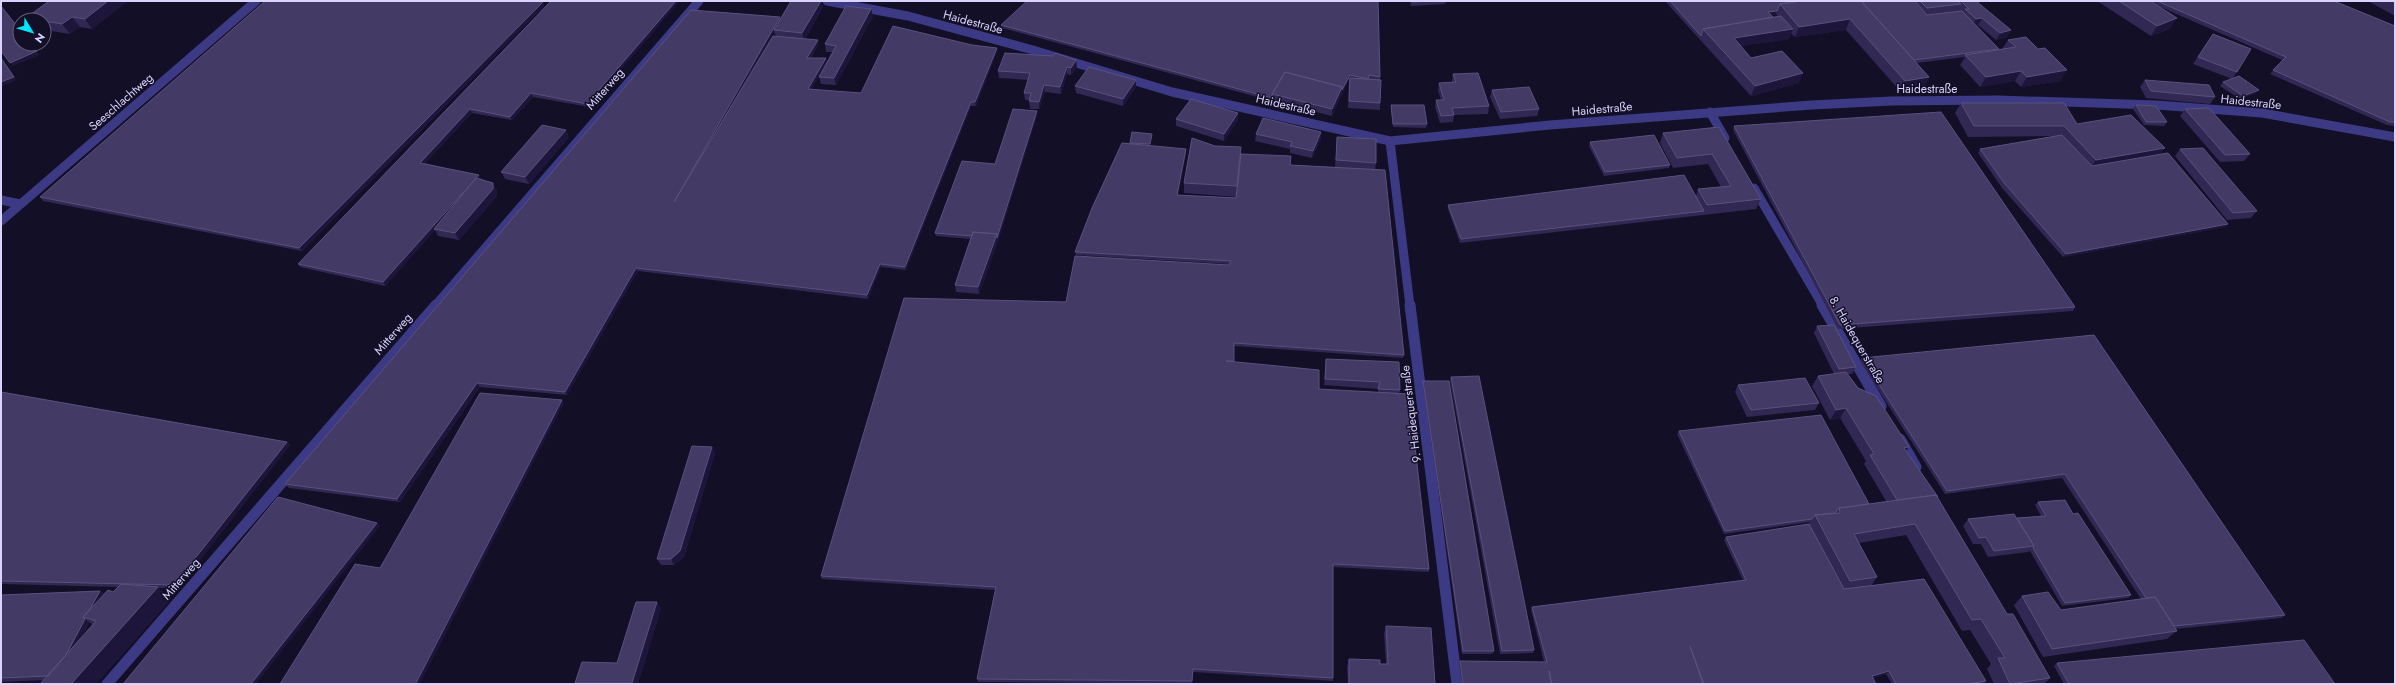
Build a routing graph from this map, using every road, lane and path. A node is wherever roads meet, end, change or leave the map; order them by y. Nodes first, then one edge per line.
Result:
1 (256, 1) edge
2 (699, 1) edge
3 (827, 1) edge
4 (1710, 112) junction
5 (2395, 137) edge
6 (1390, 141) junction
7 (1730, 146) edge
8 (1750, 181) edge
9 (1, 200) edge
10 (20, 204) junction
11 (1, 221) edge
12 (1886, 415) edge
13 (1894, 429) edge
14 (1922, 477) edge
15 (107, 684) edge
16 (1457, 684) edge

1 - 10 street, Seeschlachtweg
2 - 15 street, Mitterweg
3 - 6 street, Haidestraße
4 - 5 street, Haidestraße
4 - 6 street, Haidestraße
4 - 7 street
6 - 16 street, 9. Haidequerstraße
8 - 12 street, 8. Haidequerstraße
9 - 10 street
10 - 11 street, Seeschlachtweg
13 - 14 street

